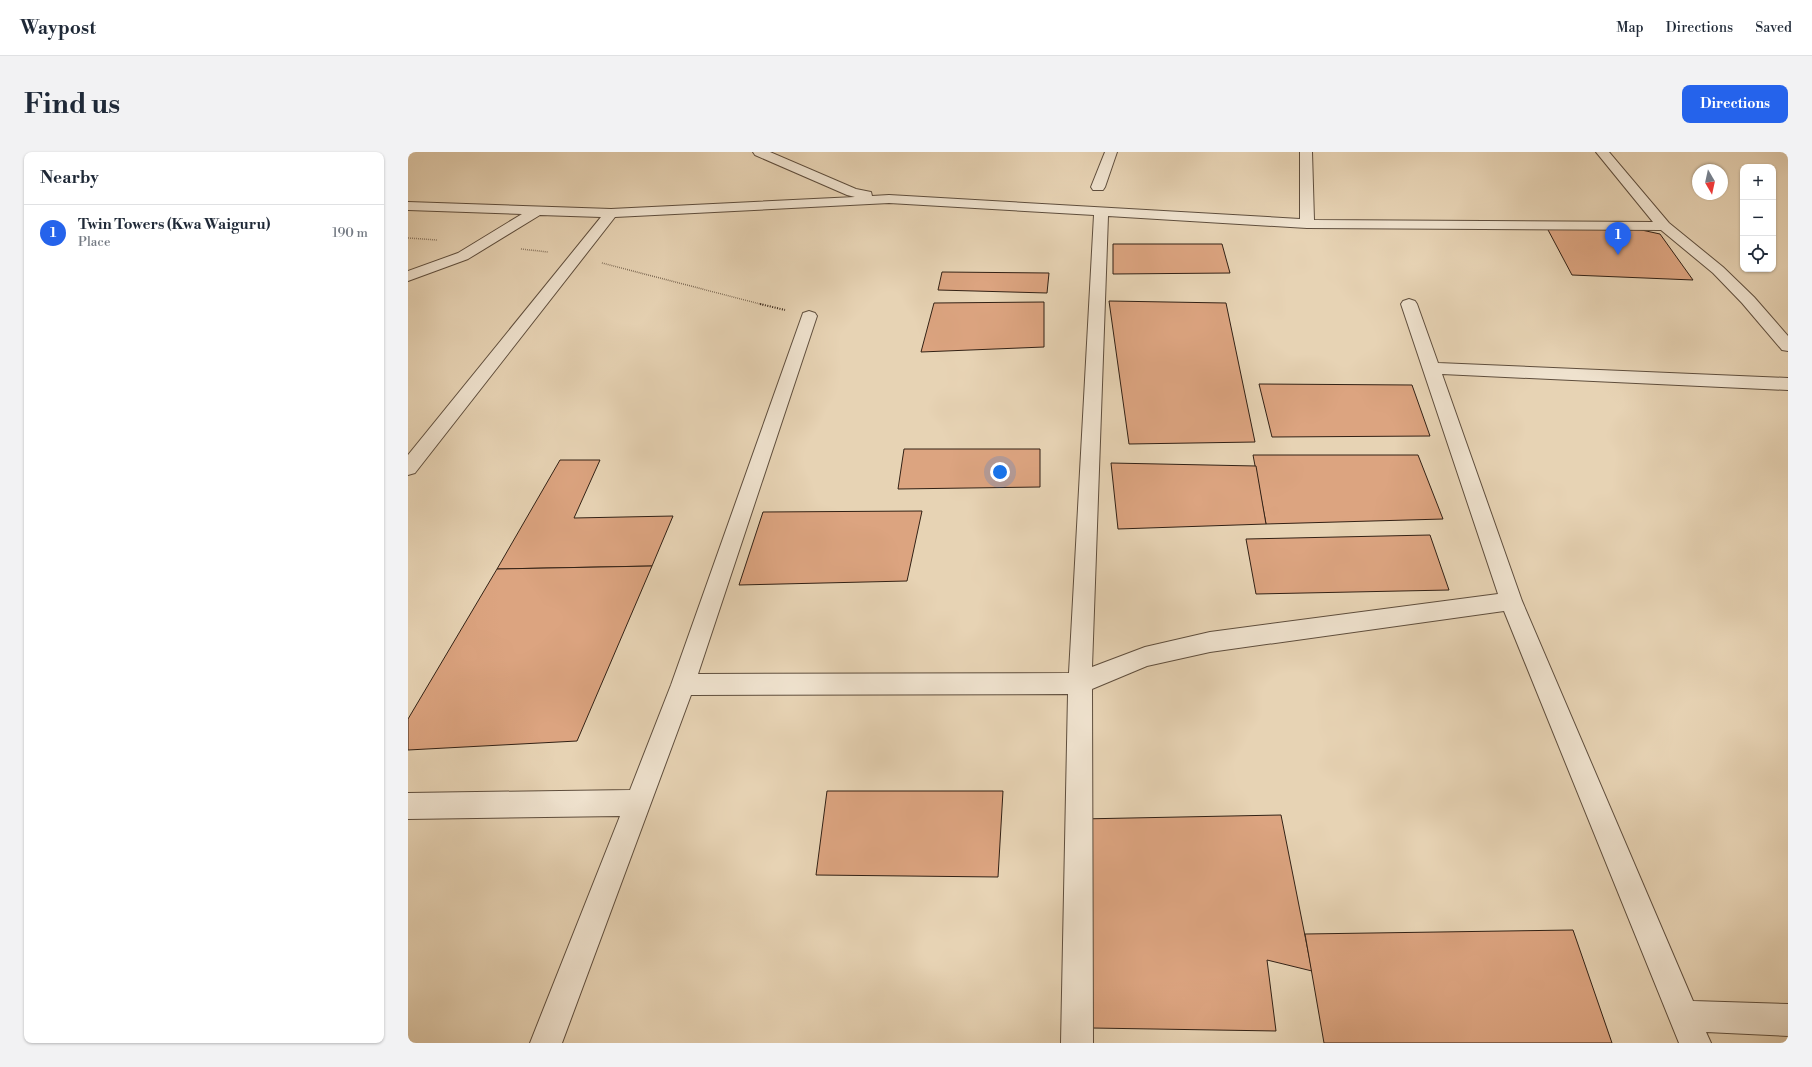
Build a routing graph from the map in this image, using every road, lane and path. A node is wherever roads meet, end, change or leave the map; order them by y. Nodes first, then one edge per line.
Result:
1 (760, 152) edge
2 (1111, 152) edge
3 (1306, 152) edge
4 (1602, 152) edge
5 (1098, 187) dead end
6 (889, 199) junction
7 (408, 206) edge
8 (538, 210) junction
9 (1101, 212) junction
10 (611, 213) junction
11 (1307, 224) junction
12 (1664, 226) junction
13 (408, 238) edge
14 (485, 244) junction
15 (575, 256) junction
16 (408, 276) edge
17 (1409, 304) dead end
18 (809, 316) joint
19 (1788, 346) edge
20 (1431, 368) junction
21 (1788, 384) edge
22 (408, 468) edge
23 (1511, 601) junction
24 (1080, 683) junction
25 (683, 685) junction
26 (638, 803) junction
27 (408, 806) edge
28 (1788, 1020) edge
29 (1690, 1029) edge
30 (546, 1043) edge
31 (1077, 1043) edge

1 - 6 street
2 - 5 street
3 - 11 street
4 - 12 street
6 - 9 street
6 - 10 street
7 - 8 street
8 - 10 street
8 - 14 street
9 - 11 street
9 - 24 street
10 - 15 street
11 - 12 street
12 - 19 street
13 - 14 path
14 - 15 path
14 - 16 street
15 - 18 path
15 - 22 street
17 - 20 street
18 - 25 street
20 - 21 street
20 - 23 street
23 - 24 street
23 - 29 street
24 - 25 street
24 - 31 street
25 - 26 street
26 - 27 street
26 - 30 street
28 - 29 street

